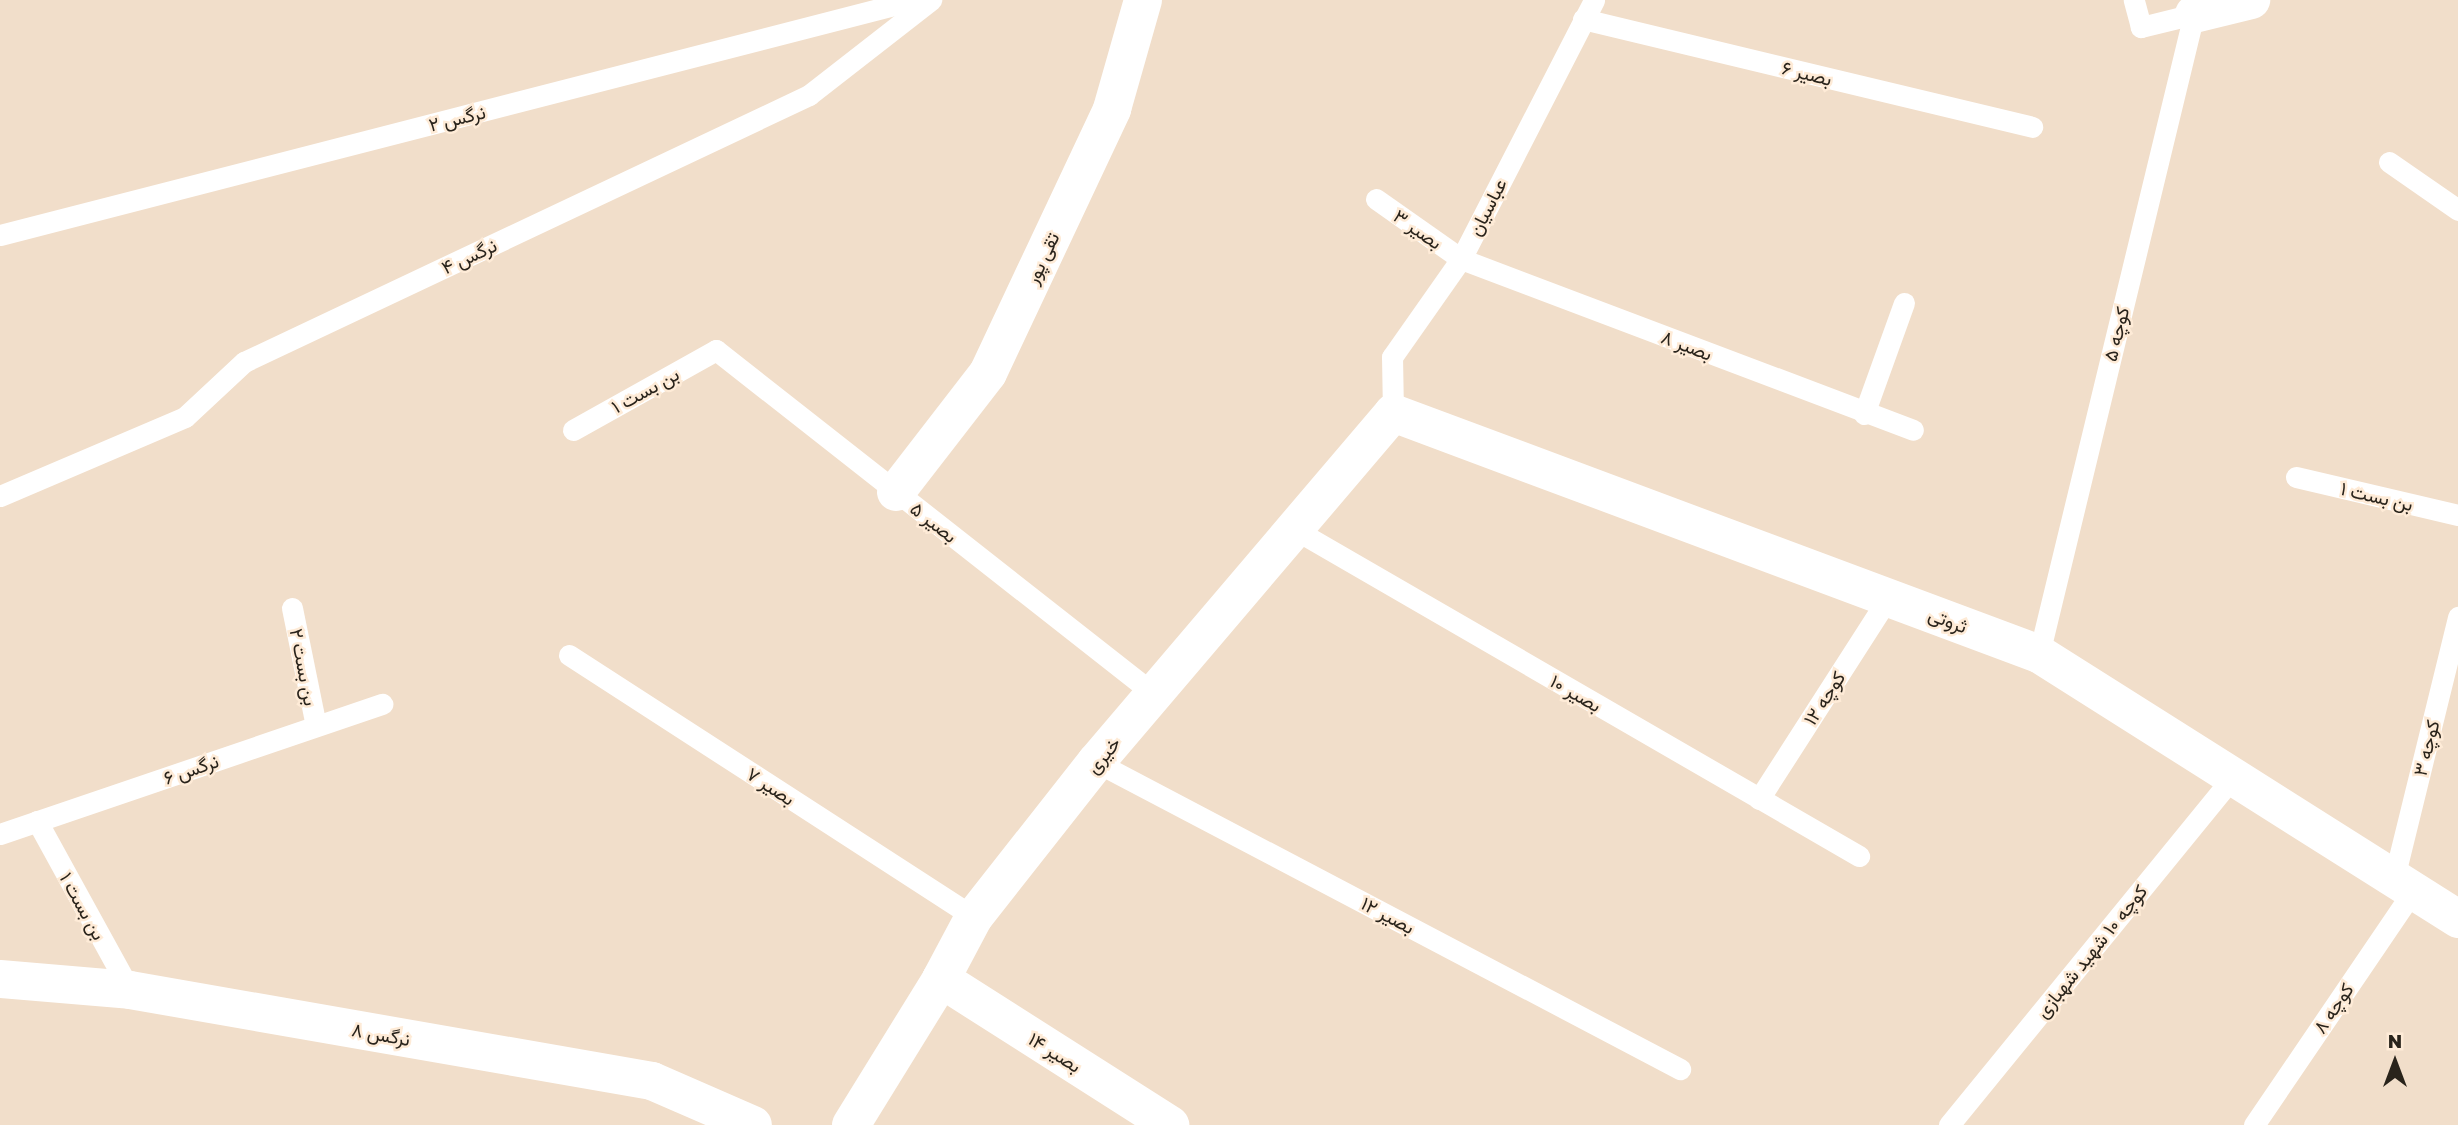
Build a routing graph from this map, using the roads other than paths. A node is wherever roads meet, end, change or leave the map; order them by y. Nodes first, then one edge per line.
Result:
1 (913, 0) edge
2 (931, 0) edge
3 (1143, 0) edge
4 (1594, 0) edge
5 (2134, 0) edge
6 (2251, 0) edge
7 (2194, 14) junction
8 (1583, 19) junction
9 (2032, 127) dead end
10 (2389, 162) dead end
11 (1376, 199) dead end
12 (2458, 210) edge
13 (0, 235) edge
14 (1461, 259) junction
15 (1903, 303) dead end
16 (716, 350) joint
17 (1393, 413) junction
18 (1864, 414) junction
19 (573, 430) dead end
20 (1913, 430) dead end
21 (2296, 477) dead end
22 (895, 492) junction
23 (0, 496) edge
24 (2458, 515) edge
25 (1294, 529) junction
26 (1888, 598) junction
27 (292, 608) dead end
28 (2458, 617) edge
29 (2039, 654) junction
30 (569, 655) dead end
31 (1154, 694) junction
32 (382, 704) dead end
33 (316, 726) junction
34 (1096, 762) junction
35 (2232, 777) junction
36 (1759, 799) junction
37 (37, 821) junction
38 (0, 834) edge
39 (1858, 856) dead end
40 (2404, 884) junction
41 (974, 917) junction
42 (2458, 919) edge
43 (0, 979) edge
44 (941, 979) junction
45 (130, 990) junction
46 (1680, 1069) dead end
47 (753, 1125) edge
48 (851, 1125) edge
49 (1170, 1125) edge
50 (1949, 1125) edge
51 (2253, 1125) edge

1 - 13 lane, نرگس ۲
2 - 23 lane, نرگس ۴
3 - 22 street, تقی پور
4 - 8 lane, عباسیان
5 - 7 lane
6 - 7 street
7 - 29 lane, کوچه ۵
8 - 9 lane, بصیر ۶
8 - 14 lane, عباسیان
10 - 12 lane
11 - 14 lane, بصیر ۳
14 - 17 lane, عباسیان
14 - 18 lane, بصیر ۸
15 - 18 lane
16 - 19 lane, بن بست ۱
16 - 22 lane, بصیر ۵
17 - 25 street, خیری
17 - 26 street, ثروتی
18 - 20 lane, بصیر ۸
21 - 24 lane, بن بست ۱
22 - 31 lane, بصیر ۵
25 - 31 street, خیری
25 - 36 lane, بصیر ۱۰
26 - 29 street, ثروتی
26 - 36 lane, کوچه ۱۲
27 - 33 lane, بن بست ۲
28 - 40 lane, کوچه ۳
29 - 35 street, ثروتی
30 - 41 lane, بصیر ۷
31 - 34 street, خیری
32 - 33 lane, نرگس ۶
33 - 37 lane, نرگس ۶
34 - 41 street, خیری
34 - 46 lane, بصیر ۱۲
35 - 40 street, ثروتی
35 - 50 lane, کوچه ۱۰ شهید شهبازی
36 - 39 lane, بصیر ۱۰
37 - 38 lane, نرگس ۶
37 - 45 lane, بن بست ۱
40 - 42 street, ثروتی
40 - 51 lane, کوچه ۸
41 - 44 street, خیری
43 - 45 street, نرگس ۸
44 - 48 street, خیری
44 - 49 street, بصیر ۱۴
45 - 47 street, نرگس ۸

